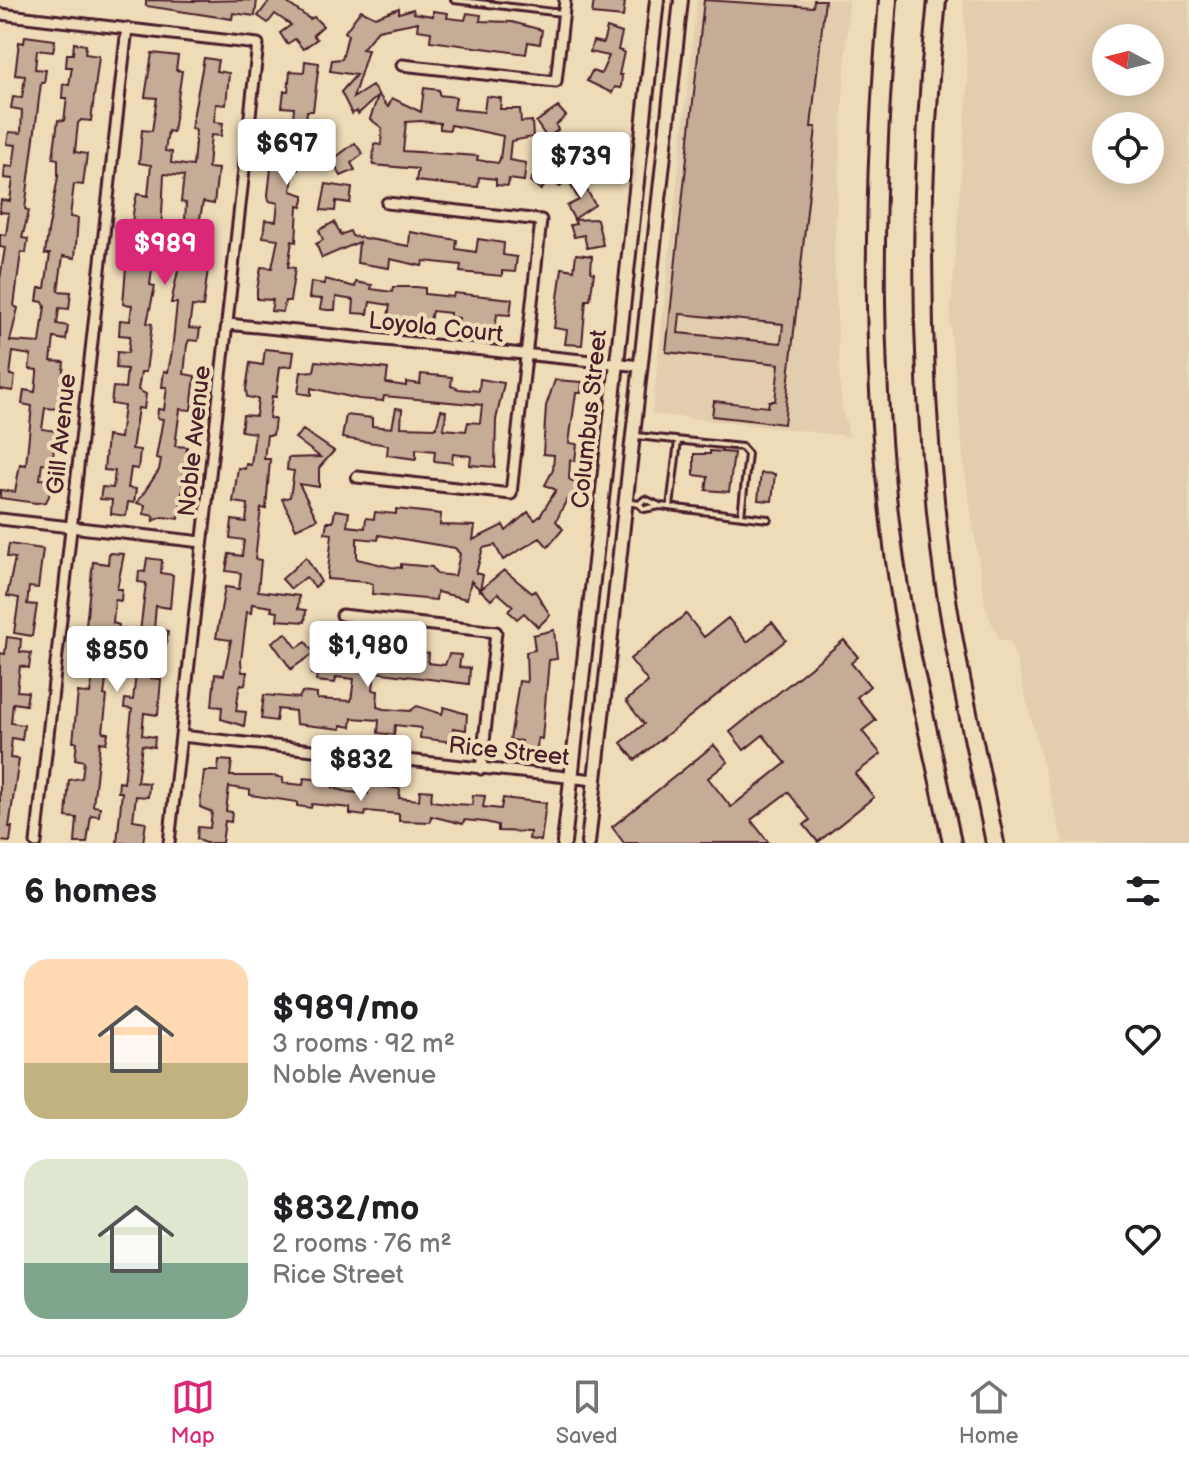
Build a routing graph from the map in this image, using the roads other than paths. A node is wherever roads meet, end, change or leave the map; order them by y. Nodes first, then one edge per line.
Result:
1 (454, 0) edge
2 (565, 0) edge
3 (657, 0) edge
4 (681, 0) edge
5 (888, 0) edge
6 (937, 0) edge
7 (564, 13) junction
8 (0, 14) edge
9 (127, 28) junction
10 (402, 65) dead end
11 (387, 203) dead end
12 (227, 324) junction
13 (526, 357) junction
14 (617, 364) junction
15 (641, 366) junction
16 (633, 436) junction
17 (678, 441) junction
18 (357, 477) dead end
19 (626, 502) junction
20 (639, 504) junction
21 (660, 506) junction
22 (670, 507) junction
23 (741, 516) junction
24 (0, 519) edge
25 (768, 519) dead end
26 (71, 527) junction
27 (202, 542) junction
28 (342, 615) dead end
29 (181, 736) junction
30 (481, 769) junction
31 (571, 778) junction
32 (595, 780) junction
33 (36, 843) edge
34 (169, 843) edge
35 (564, 843) edge
36 (588, 843) edge
37 (949, 843) edge
38 (995, 843) edge

1 - 7 lane
2 - 7 street
3 - 14 main road, Columbus Street
4 - 15 main road, Columbus Street
5 - 37 highway
6 - 38 highway
7 - 10 street
8 - 9 street
9 - 12 street, Noble Avenue
9 - 26 street, Gill Avenue
11 - 13 street
12 - 13 street, Loyola Court
12 - 27 street, Noble Avenue
13 - 14 street, Loyola Court
13 - 18 street
14 - 15 street, Loyola Court
14 - 31 main road, Columbus Street
15 - 16 main road, Columbus Street
16 - 17 lane
16 - 19 main road, Columbus Street
17 - 22 lane
17 - 23 lane
19 - 20 lane
19 - 32 main road, Columbus Street
20 - 21 lane
20 - 21 lane
21 - 22 lane
22 - 23 lane
23 - 25 lane
24 - 26 street
26 - 27 street
26 - 33 street, Gill Avenue
27 - 29 street, Noble Avenue
28 - 30 street
29 - 30 street, Rice Street
29 - 34 street, Noble Avenue
30 - 31 street, Rice Street
31 - 32 street, Rice Street
31 - 35 main road, Columbus Street
32 - 36 main road, Columbus Street

